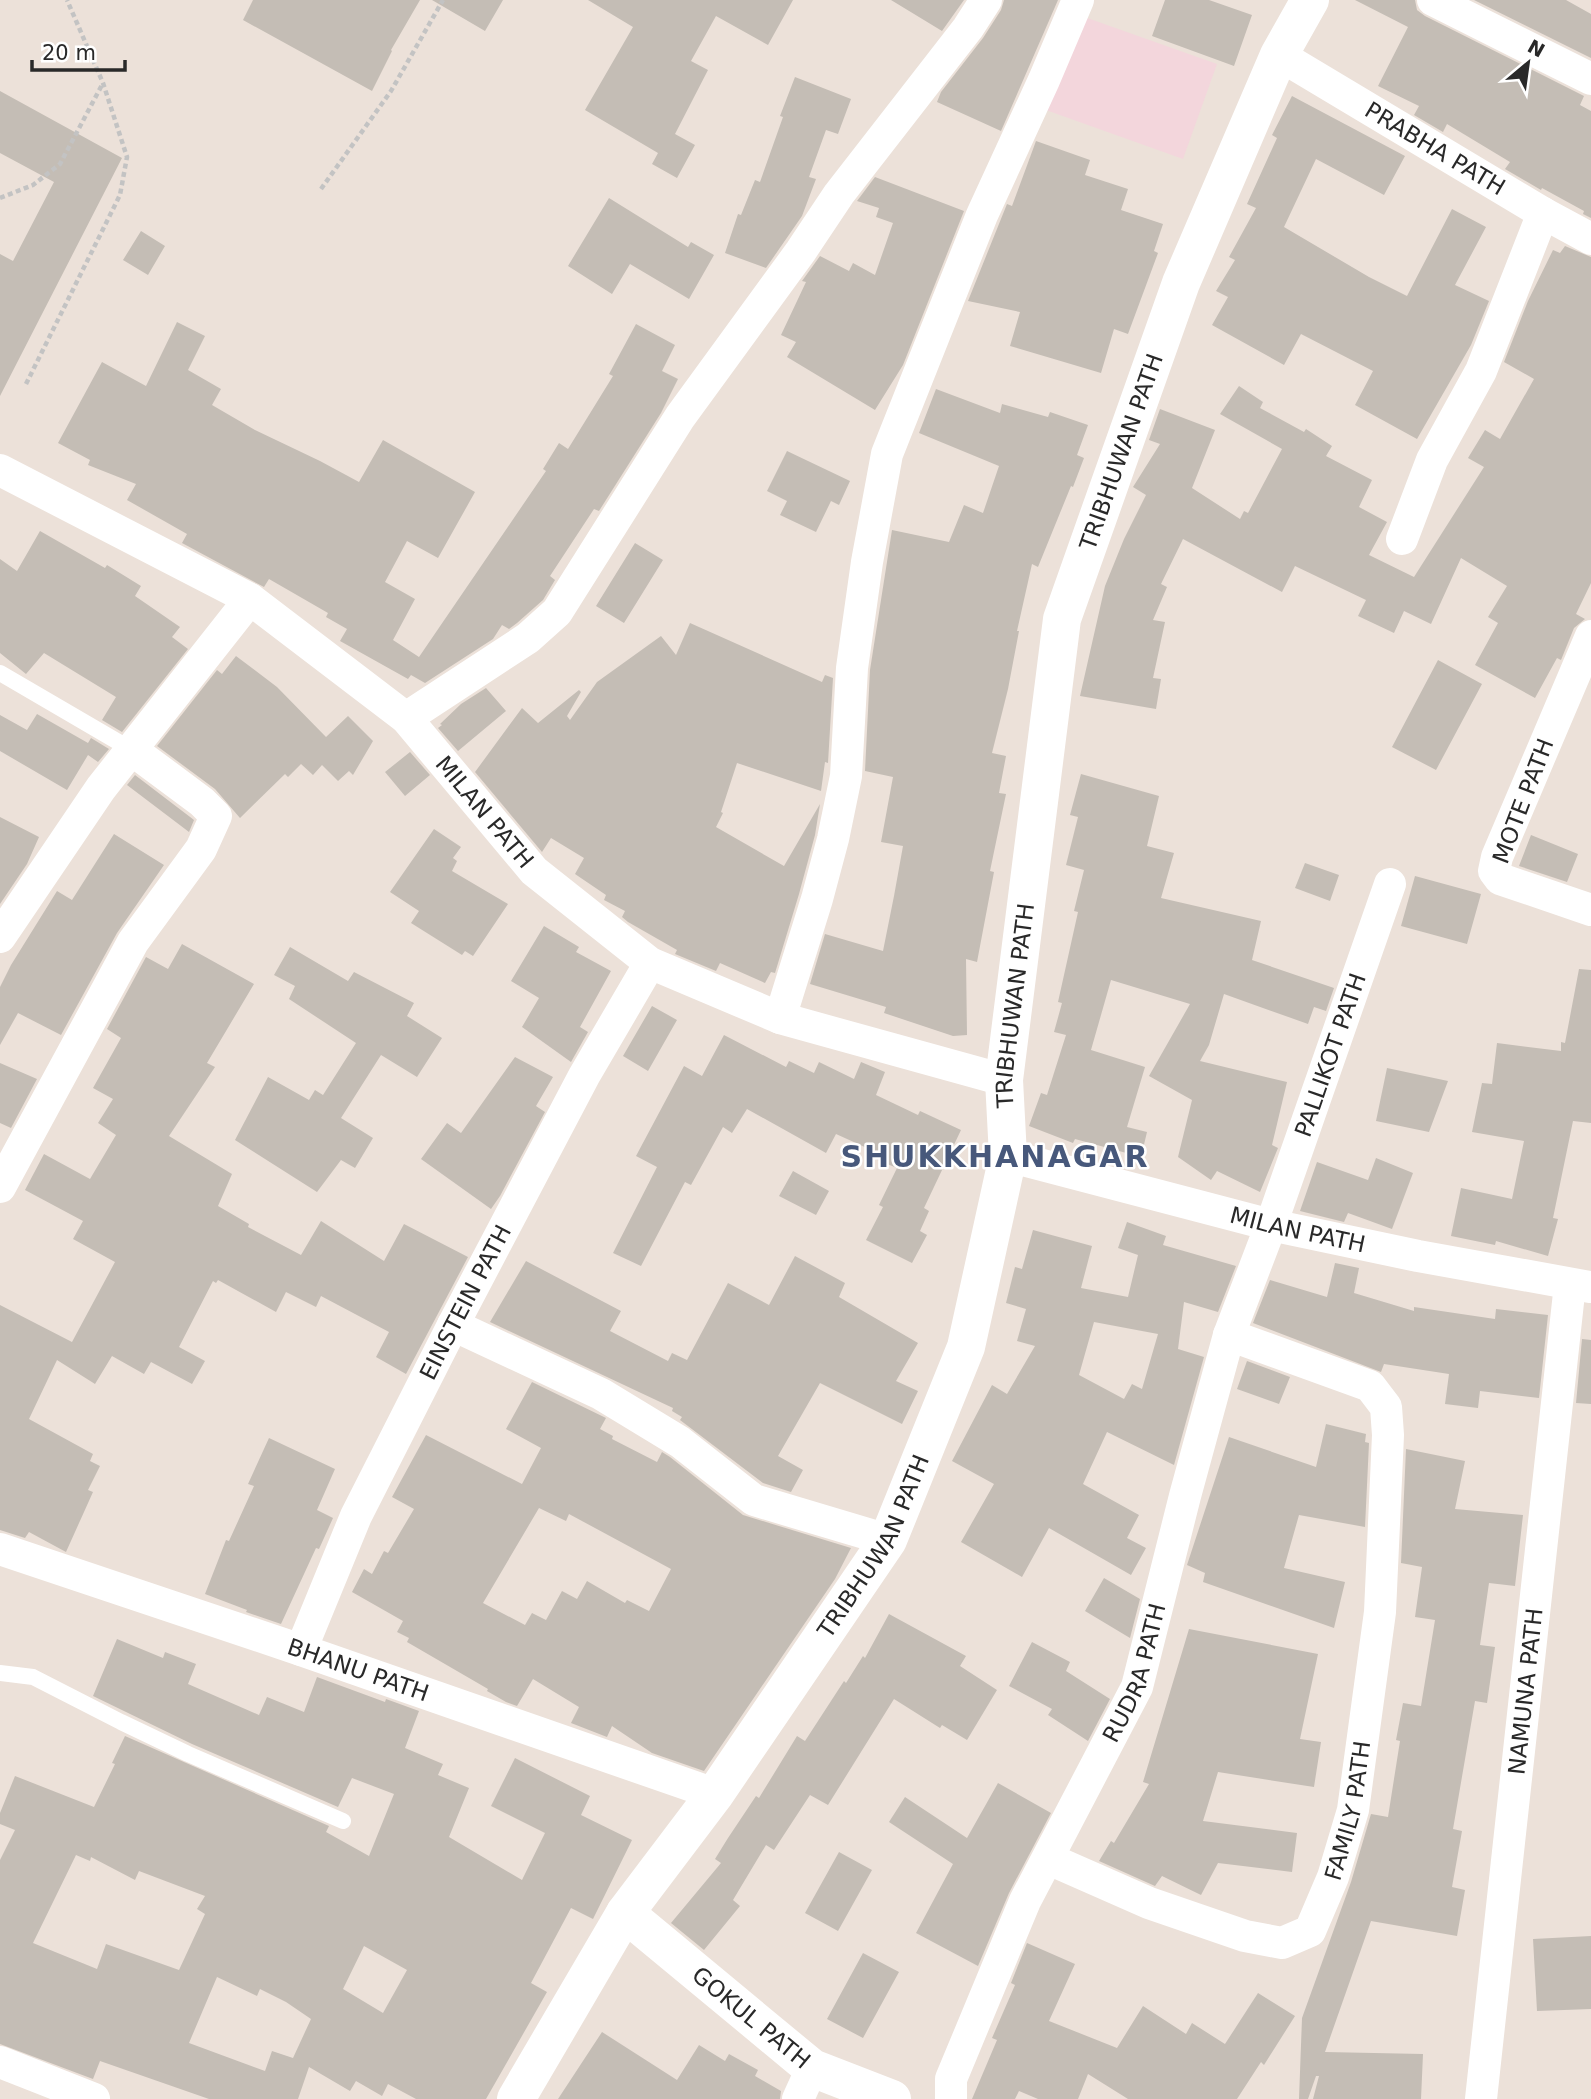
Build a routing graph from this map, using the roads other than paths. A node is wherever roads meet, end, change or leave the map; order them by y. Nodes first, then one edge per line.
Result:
1 (986, 0) edge
2 (1078, 0) edge
3 (1310, 0) edge
4 (1433, 0) edge
5 (1279, 55) junction
6 (1591, 79) edge
7 (1543, 213) junction
8 (1591, 239) edge
9 (0, 471) edge
10 (1402, 539) dead end
11 (250, 599) junction
12 (1591, 636) edge
13 (0, 673) edge
14 (406, 718) junction
15 (132, 750) junction
16 (1390, 884) dead end
17 (1591, 911) edge
18 (5, 919) edge
19 (650, 963) junction
20 (780, 1018) junction
21 (1004, 1080) junction
22 (1007, 1156) junction
23 (0, 1187) edge
24 (1271, 1225) junction
25 (1581, 1286) edge
26 (453, 1325) junction
27 (1229, 1335) junction
28 (888, 1539) junction
29 (0, 1549) edge
30 (302, 1650) junction
31 (0, 1673) edge
32 (715, 1794) junction
33 (343, 1821) dead end
34 (1049, 1859) junction
35 (625, 1913) junction
36 (0, 2062) edge
37 (805, 2084) edge
38 (94, 2099) edge
39 (516, 2099) edge
40 (892, 2099) edge
41 (951, 2099) edge
42 (1481, 2099) edge

1 - 14 street
2 - 20 street
3 - 5 street, TRIBHUWAN PATH
4 - 6 street
5 - 7 street, PRABHA PATH
5 - 21 street, TRIBHUWAN PATH
7 - 8 street, PRABHA PATH
7 - 10 street
9 - 11 street, MILAN PATH
11 - 14 street, MILAN PATH
11 - 15 street
12 - 17 street, MOTE PATH
13 - 15 lane
14 - 19 street, MILAN PATH
15 - 18 street
15 - 23 street
16 - 24 street, PALLIKOT PATH
19 - 20 street, MILAN PATH
19 - 26 street, EINSTEIN PATH
20 - 21 street, MILAN PATH
21 - 22 street, TRIBHUWAN PATH
22 - 24 street, MILAN PATH
22 - 28 street, TRIBHUWAN PATH
24 - 25 street, MILAN PATH
24 - 27 street, RUDRA PATH
25 - 42 street, NAMUNA PATH
26 - 28 street
26 - 30 street, EINSTEIN PATH
27 - 34 street, RUDRA PATH
27 - 34 street, FAMILY PATH
28 - 32 street, TRIBHUWAN PATH
29 - 30 street, BHANU PATH
30 - 32 street, BHANU PATH
31 - 33 lane
32 - 35 street, TRIBHUWAN PATH
34 - 41 street, RUDRA PATH
35 - 37 street, GOKUL PATH
35 - 39 street, TRIBHUWAN PATH
36 - 38 street
37 - 40 street, GOKUL PATH

